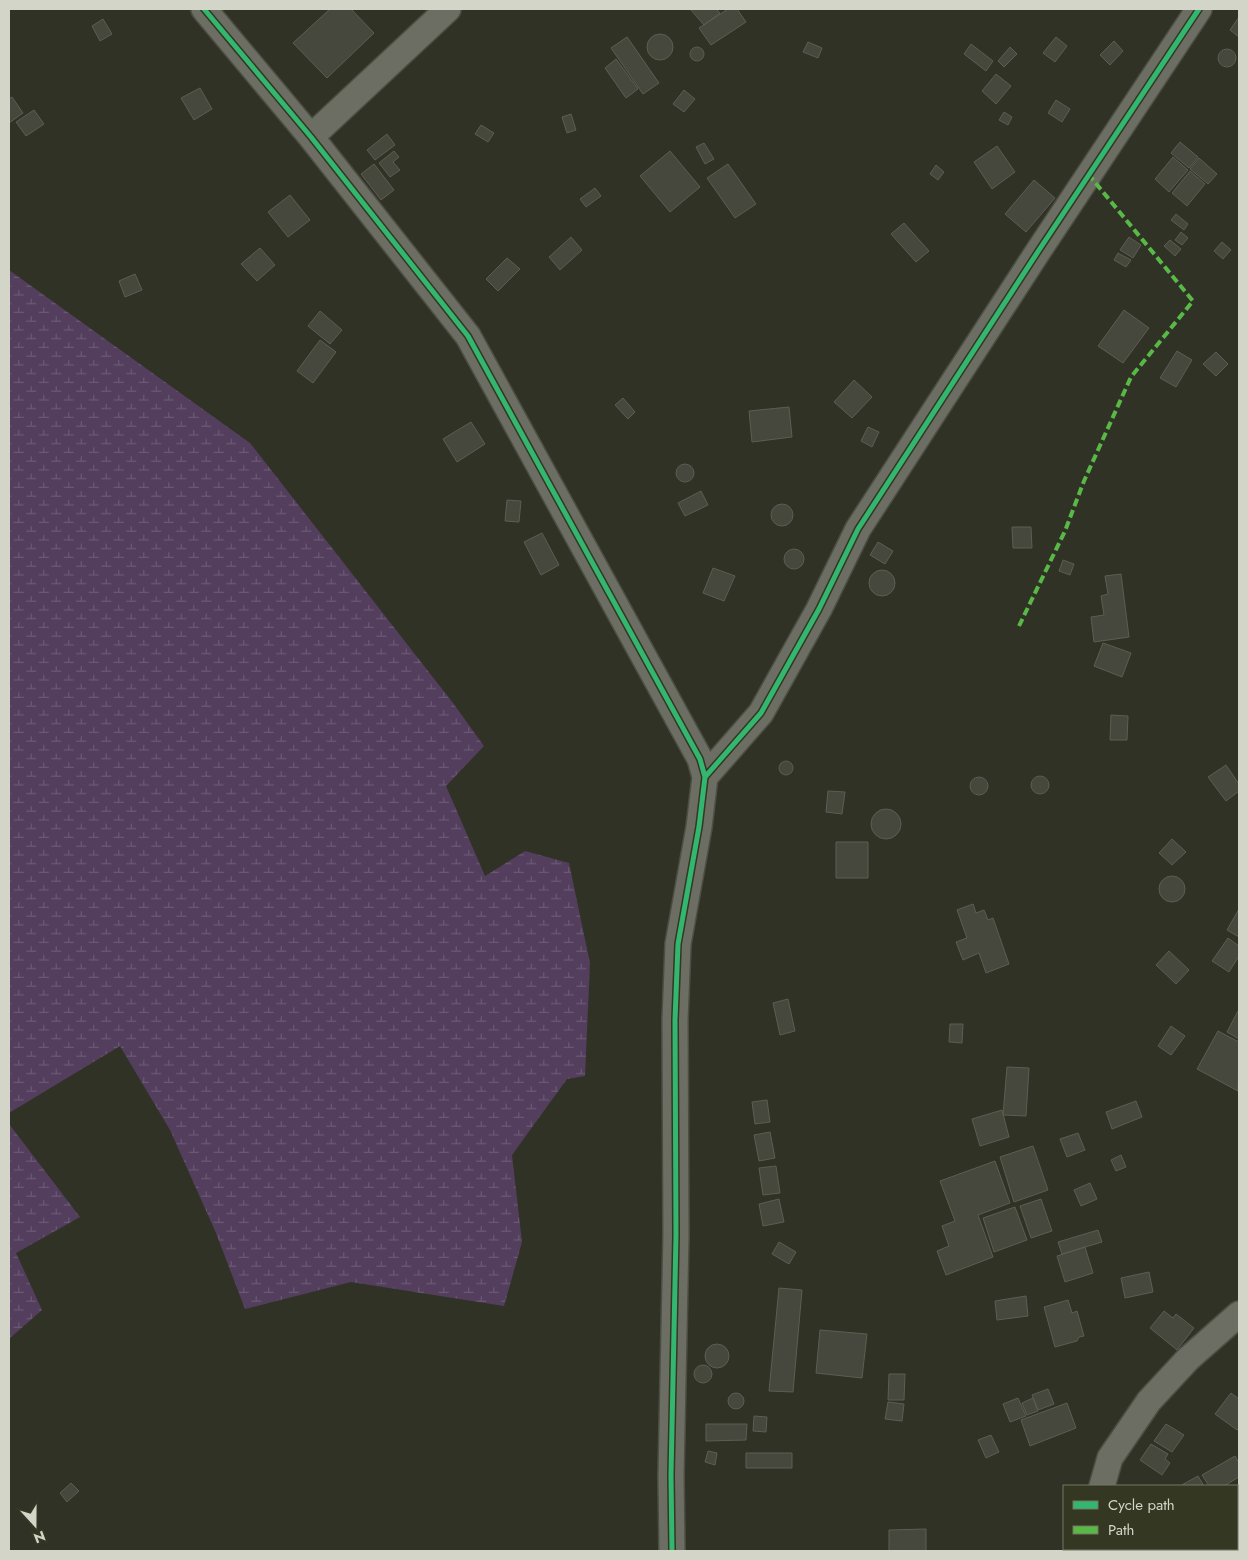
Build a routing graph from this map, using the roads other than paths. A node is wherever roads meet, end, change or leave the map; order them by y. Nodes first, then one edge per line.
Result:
1 (204, 9) edge
2 (448, 9) edge
3 (1199, 9) edge
4 (311, 137) junction
5 (705, 777) junction
6 (1239, 1314) edge
7 (1102, 1485) edge
8 (672, 1551) edge

1 - 4 street
2 - 4 street
3 - 5 street
4 - 5 street
5 - 8 street
6 - 7 street

